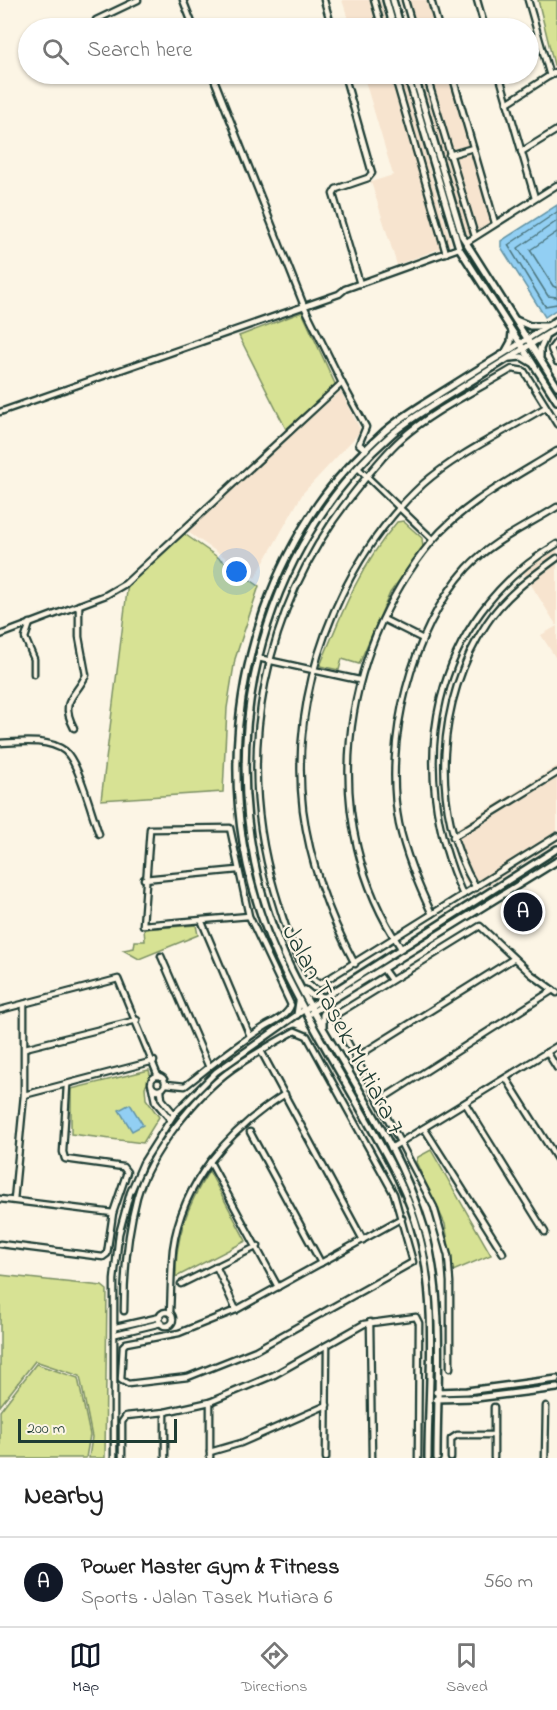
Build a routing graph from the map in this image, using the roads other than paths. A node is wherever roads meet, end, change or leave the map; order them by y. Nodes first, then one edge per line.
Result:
1 (138, 0) edge
2 (183, 0) edge
3 (324, 0) edge
4 (374, 0) edge
5 (386, 0) edge
6 (393, 0) edge
7 (405, 0) edge
8 (431, 0) edge
9 (477, 0) edge
10 (528, 0) edge
11 (100, 18) edge
12 (191, 18) edge
13 (329, 18) edge
14 (379, 18) edge
15 (391, 18) edge
16 (398, 18) edge
17 (410, 18) edge
18 (436, 18) edge
19 (483, 18) edge
20 (533, 18) edge
21 (539, 38) edge
22 (557, 72) edge
23 (550, 76) junction
24 (539, 83) edge
25 (216, 84) edge
26 (347, 84) edge
27 (397, 84) edge
28 (410, 84) edge
29 (417, 84) edge
30 (429, 84) edge
31 (455, 84) edge
32 (501, 84) edge
33 (537, 84) edge
34 (507, 103) junction
35 (557, 130) edge
36 (473, 148) junction
37 (521, 152) junction
38 (449, 155) junction
39 (557, 185) edge
40 (535, 198) junction
41 (495, 223) junction
42 (475, 236) junction
43 (466, 243) junction
44 (459, 248) junction
45 (446, 253) junction
46 (360, 284) junction
47 (304, 306) junction
48 (514, 319) junction
49 (557, 320) edge
50 (508, 324) junction
51 (557, 328) edge
52 (549, 329) junction
53 (557, 341) edge
54 (529, 342) junction
55 (522, 346) junction
56 (507, 355) junction
57 (540, 359) junction
58 (557, 362) edge
59 (535, 367) junction
60 (342, 383) junction
61 (557, 386) edge
62 (557, 401) edge
63 (546, 407) junction
64 (0, 412) edge
65 (557, 424) edge
66 (366, 450) junction
67 (557, 451) edge
68 (358, 468) junction
69 (366, 476) junction
70 (557, 507) edge
71 (400, 509) junction
72 (433, 540) junction
73 (557, 544) edge
74 (557, 558) edge
75 (79, 605) junction
76 (383, 619) junction
77 (30, 623) junction
78 (0, 635) edge
79 (423, 639) junction
80 (258, 658) junction
81 (269, 659) junction
82 (314, 671) junction
83 (34, 674) dead end
84 (359, 680) junction
85 (74, 728) dead end
86 (0, 743) edge
87 (557, 773) edge
88 (99, 834) dead end
89 (557, 836) edge
90 (453, 837) junction
91 (544, 844) junction
92 (557, 849) edge
93 (550, 853) junction
94 (557, 861) edge
95 (238, 870) junction
96 (144, 879) junction
97 (476, 888) junction
98 (463, 895) junction
99 (432, 914) junction
100 (249, 916) junction
101 (202, 922) junction
102 (394, 938) junction
103 (401, 948) junction
104 (161, 956) dead end
105 (513, 959) junction
106 (355, 964) junction
107 (383, 969) junction
108 (391, 980) junction
109 (300, 984) junction
110 (555, 992) edge
111 (326, 997) junction
112 (299, 999) junction
113 (332, 1000) junction
114 (24, 1004) junction
115 (312, 1009) junction
116 (0, 1010) edge
117 (306, 1013) junction
118 (297, 1017) junction
119 (137, 1020) junction
120 (312, 1024) junction
121 (323, 1028) junction
122 (250, 1036) junction
123 (557, 1046) edge
124 (25, 1048) junction
125 (261, 1051) junction
126 (548, 1052) junction
127 (355, 1058) junction
128 (154, 1061) junction
129 (208, 1065) junction
130 (557, 1068) edge
131 (158, 1076) junction
132 (506, 1078) junction
133 (166, 1084) junction
134 (67, 1085) junction
135 (152, 1087) junction
136 (161, 1090) junction
137 (285, 1094) junction
138 (24, 1095) junction
139 (379, 1101) junction
140 (465, 1103) junction
141 (172, 1116) junction
142 (424, 1128) junction
143 (250, 1132) dead end
144 (401, 1143) junction
145 (391, 1148) junction
146 (557, 1159) edge
147 (210, 1162) junction
148 (0, 1199) edge
149 (14, 1200) junction
150 (113, 1213) junction
151 (402, 1218) junction
152 (545, 1232) dead end
153 (363, 1240) junction
154 (0, 1244) edge
155 (258, 1246) junction
156 (503, 1253) dead end
157 (321, 1263) junction
158 (216, 1266) junction
159 (181, 1284) dead end
160 (278, 1287) junction
161 (236, 1310) junction
162 (124, 1311) dead end
163 (170, 1313) junction
164 (159, 1317) junction
165 (370, 1322) junction
166 (161, 1323) junction
167 (169, 1326) junction
168 (116, 1327) junction
169 (116, 1334) junction
170 (172, 1334) junction
171 (327, 1346) junction
172 (450, 1368) dead end
173 (556, 1380) edge
174 (557, 1388) edge
175 (429, 1392) junction
176 (437, 1395) junction
177 (428, 1399) junction
178 (210, 1402) junction
179 (327, 1405) junction
180 (546, 1406) dead end
181 (494, 1407) dead end
182 (165, 1412) junction
183 (494, 1435) junction
184 (210, 1452) junction
185 (114, 1458) edge
186 (122, 1458) edge
187 (165, 1458) edge
188 (210, 1458) edge
189 (326, 1458) edge
190 (372, 1458) edge
191 (417, 1458) edge
192 (428, 1458) edge
193 (437, 1458) edge
194 (451, 1458) edge
195 (494, 1458) edge
196 (545, 1458) edge

1 - 11 street
2 - 12 street
3 - 13 street
4 - 14 street
5 - 15 street
6 - 16 street
7 - 17 street
8 - 18 street
9 - 19 street
10 - 20 street
21 - 23 street
22 - 23 street
23 - 24 street
25 - 47 street
26 - 46 street
27 - 45 street
28 - 44 street
29 - 43 street
30 - 38 street
31 - 36 street
32 - 34 street
33 - 34 street
34 - 37 street
35 - 37 street
36 - 38 street
36 - 41 street
37 - 40 street
38 - 42 street
39 - 40 street
40 - 41 street
41 - 42 street
42 - 43 street
43 - 48 street
44 - 45 street
44 - 50 street
45 - 46 street
46 - 47 street
47 - 60 street
47 - 64 street
48 - 52 street
48 - 54 street
49 - 52 street
50 - 55 street
50 - 56 street
51 - 52 street
52 - 54 street, Jalan Tasek Mutiara 7
52 - 57 street
53 - 58 street
54 - 55 street, Jalan Tasek Mutiara 7
54 - 57 street
55 - 56 street, Jalan Tasek Mutiara 7
55 - 59 street
56 - 59 street
56 - 66 street, Jalan Tasek Mutiara 7
56 - 68 street, Jalan Tasek Mutiara 7
57 - 61 street
59 - 62 street
60 - 66 street
60 - 75 street
63 - 65 street, Jalan Tasek Mutiara 7
63 - 69 street, Jalan Tasek Mutiara 7
63 - 71 street
66 - 112 street, Jalan Tasek Mutiara 7
67 - 72 street
68 - 69 street
68 - 80 street, Jalan Tasek Mutiara 7
69 - 71 street
69 - 81 street, Jalan Tasek Mutiara 7
70 - 79 street
71 - 72 street
71 - 82 street
72 - 76 street
73 - 98 street
74 - 90 street
75 - 77 street
75 - 85 street
76 - 79 street
76 - 84 street
77 - 78 street
77 - 83 street
79 - 99 street
80 - 81 street
80 - 109 street, Jalan Tasek Mutiara 7
81 - 82 street
81 - 106 street, Jalan Tasek Mutiara 7
82 - 84 street
82 - 106 street
84 - 102 street
86 - 88 street
87 - 90 street
89 - 91 street, Jalan Tasek Mutiara 7
90 - 97 street
91 - 93 street
91 - 97 street, Jalan Tasek Mutiara 7
92 - 93 street
93 - 103 street
94 - 107 street
95 - 96 street
95 - 96 street
95 - 100 street
96 - 101 street
97 - 98 street, Jalan Tasek Mutiara 7
98 - 99 street, Jalan Tasek Mutiara 7
99 - 102 street, Jalan Tasek Mutiara 7
100 - 101 street
100 - 122 street
101 - 122 street
102 - 103 street
102 - 106 street, Jalan Tasek Mutiara 7
103 - 111 street
104 - 129 street
105 - 108 street
105 - 110 street
105 - 127 street
107 - 108 street
107 - 113 street
108 - 127 street
109 - 111 street
109 - 115 street, Jalan Tasek Mutiara 7
110 - 139 street
111 - 115 street
112 - 117 street, Jalan Tasek Mutiara 7
112 - 118 street
113 - 115 street
113 - 121 street
114 - 116 street
114 - 119 street
114 - 124 street
115 - 117 street
115 - 121 street, Jalan Tasek Mutiara 7
117 - 118 street
117 - 120 street, Jalan Tasek Mutiara 7
118 - 120 street
118 - 141 street
119 - 124 street
119 - 128 street
120 - 175 street, Jalan Tasek Mutiara 7
121 - 145 street, Jalan Tasek Mutiara 7
122 - 129 street
123 - 126 street
124 - 138 street
125 - 137 street
125 - 151 street
125 - 162 street
126 - 130 street
126 - 132 street
127 - 139 street
128 - 131 street
128 - 134 street
129 - 133 street
131 - 133 street
131 - 135 street
132 - 140 street
132 - 146 street
133 - 136 street
134 - 138 street
134 - 150 street
135 - 136 street
135 - 141 street
136 - 141 street
137 - 147 street
137 - 153 street
138 - 149 street
139 - 144 street
140 - 142 street
140 - 152 street
141 - 168 street
142 - 144 street
142 - 156 street
143 - 157 street
144 - 145 street
144 - 172 street
145 - 176 street, Jalan Tasek Mutiara 7
147 - 155 street
147 - 163 street
148 - 149 street
149 - 150 street
150 - 154 street
151 - 153 street
151 - 170 street
153 - 157 street
155 - 158 street
155 - 160 street
157 - 160 street
158 - 159 street
158 - 161 street
160 - 161 street
161 - 170 street
163 - 164 street
163 - 167 street
164 - 166 street
164 - 168 street
165 - 171 street
165 - 190 street
165 - 191 street
166 - 167 street
166 - 169 street
167 - 170 street
168 - 169 street
169 - 185 street
171 - 178 street
171 - 179 street
173 - 176 street
174 - 176 street
175 - 176 street
175 - 177 street, Jalan Tasek Mutiara 7
176 - 177 street
176 - 193 street
177 - 192 street, Jalan Tasek Mutiara 7
178 - 182 street
178 - 184 street
179 - 184 street
179 - 189 street
180 - 196 street
181 - 183 street
182 - 186 street
182 - 187 street
183 - 194 street
183 - 195 street
184 - 188 street

